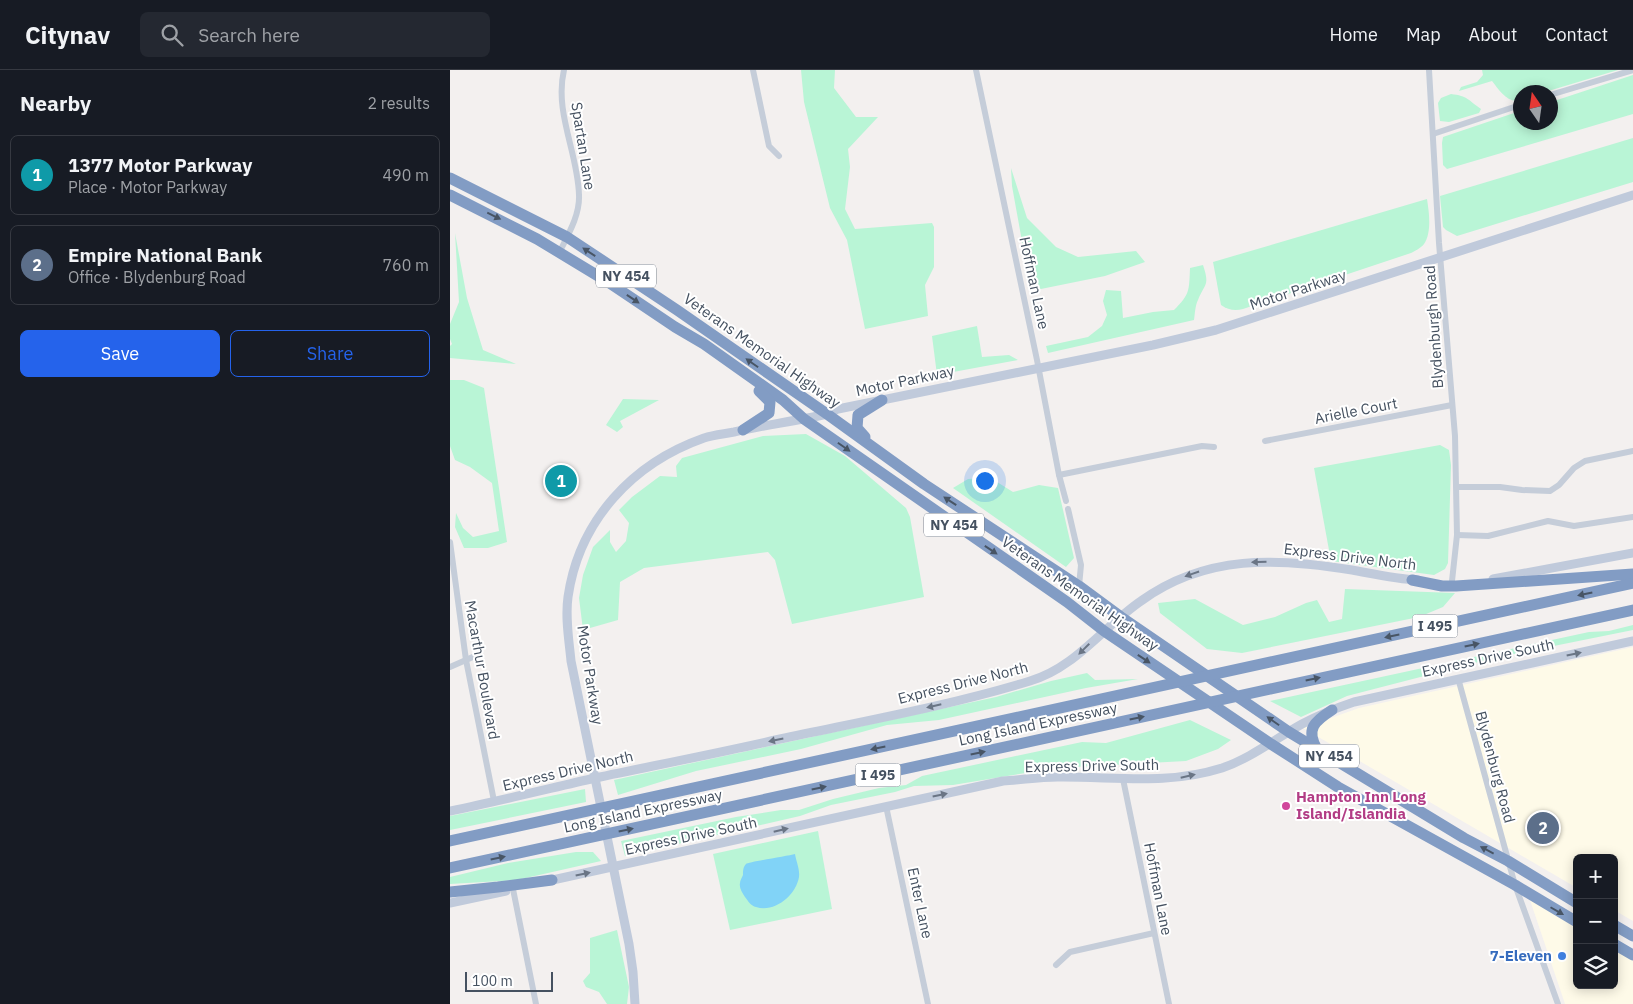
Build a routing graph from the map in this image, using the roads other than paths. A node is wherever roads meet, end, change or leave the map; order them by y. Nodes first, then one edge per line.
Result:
1 (564, 70) edge
2 (753, 70) edge
3 (976, 70) edge
4 (1430, 70) edge
5 (1633, 70) edge
6 (1558, 93) edge
7 (1513, 107) edge
8 (1433, 134) junction
9 (779, 156) dead end
10 (450, 178) edge
11 (450, 194) edge
12 (1633, 196) edge
13 (567, 237) junction
14 (559, 252) junction
15 (1441, 258) junction
16 (724, 359) junction
17 (1038, 368) junction
18 (882, 400) junction
19 (1452, 405) junction
20 (827, 414) junction
21 (804, 419) junction
22 (743, 430) junction
23 (1265, 441) dead end
24 (1214, 447) dead end
25 (1633, 451) edge
26 (900, 467) junction
27 (1059, 475) junction
28 (1457, 487) junction
29 (1066, 501) dead end
30 (1068, 509) dead end
31 (1633, 517) edge
32 (1457, 535) junction
33 (450, 542) edge
34 (451, 550) edge
35 (1633, 553) edge
36 (1633, 574) edge
37 (1412, 580) junction
38 (1452, 582) junction
39 (1633, 583) edge
40 (1079, 586) junction
41 (1633, 610) edge
42 (1120, 617) junction
43 (1104, 631) junction
44 (1633, 641) edge
45 (475, 656) dead end
46 (466, 660) junction
47 (450, 667) edge
48 (1458, 678) junction
49 (1332, 710) junction
50 (1289, 732) junction
51 (1271, 744) junction
52 (1317, 749) junction
53 (1123, 779) junction
54 (595, 781) junction
55 (494, 802) junction
56 (886, 806) junction
57 (450, 810) edge
58 (450, 841) edge
59 (1508, 861) junction
60 (613, 863) junction
61 (450, 868) edge
62 (552, 880) junction
63 (1515, 885) junction
64 (513, 889) junction
65 (450, 892) edge
66 (1573, 901) edge
67 (450, 903) edge
68 (1573, 920) edge
69 (1618, 927) edge
70 (1154, 932) junction
71 (1633, 936) edge
72 (1618, 946) edge
73 (1633, 955) edge
74 (1056, 965) dead end
75 (536, 1004) edge
76 (634, 1004) edge
77 (928, 1004) edge
78 (1169, 1004) edge
79 (1558, 1004) edge

1 - 13 street, Spartan Lane
2 - 9 street
3 - 17 street, Hoffman Lane
4 - 8 street, Blydenburgh Road
5 - 6 street
7 - 8 street
8 - 15 street, Blydenburgh Road
10 - 13 highway, Veterans Memorial Highway / NY 454
11 -> 14 highway, Veterans Memorial Highway / NY 454
12 - 15 main road, Motor Parkway
13 - 14 street, Spartan Lane
20 -> 13 highway, Veterans Memorial Highway / NY 454
14 -> 16 highway, Veterans Memorial Highway / NY 454
15 - 17 main road, Motor Parkway
15 - 19 street, Blydenburgh Road
16 - 21 highway, Veterans Memorial Highway / NY 454
16 - 22 highway
17 - 18 main road, Motor Parkway
17 - 27 street, Hoffman Lane
18 - 20 main road, Motor Parkway
18 - 26 highway
19 - 23 street, Arielle Court
19 - 28 street, Blydenburgh Road
20 - 21 main road, Motor Parkway
20 - 26 highway, Veterans Memorial Highway / NY 454
21 - 22 main road, Motor Parkway
21 -> 43 highway, Veterans Memorial Highway / NY 454
22 - 54 main road, Motor Parkway
24 - 27 street
25 - 28 street
40 -> 26 highway, Veterans Memorial Highway / NY 454
27 - 29 street, Hoffman Lane
28 - 32 street, Blydenburgh Road
30 - 40 street
31 - 32 street
32 - 38 street, Blydenburgh Road
33 - 34 street, Macarthur Boulevard
34 - 46 street, Macarthur Boulevard
35 - 38 main road, Express Drive North
36 - 37 highway
37 - 38 main road, Express Drive North
37 -> 42 main road, Express Drive North
39 -> 58 highway, Long Island Expressway / I 495
40 - 42 highway, Veterans Memorial Highway / NY 454
61 -> 41 highway, Long Island Expressway / I 495
42 - 43 main road, Express Drive North
50 -> 42 highway, Veterans Memorial Highway / NY 454
43 -> 51 highway, Veterans Memorial Highway / NY 454
43 -> 54 main road, Express Drive North
48 -> 44 main road, Express Drive South
45 - 46 street
46 - 47 street
46 - 55 street, Macarthur Boulevard
48 - 49 main road, Express Drive South
48 - 59 street, Blydenburg Road
49 - 50 main road, Express Drive South
49 - 52 highway
50 - 51 main road, Express Drive South
50 - 52 highway, Veterans Memorial Highway / NY 454
53 -> 51 main road, Express Drive South
51 - 63 highway, Veterans Memorial Highway / NY 454
59 -> 52 highway, Veterans Memorial Highway / NY 454
56 -> 53 main road, Express Drive South
53 - 70 street, Hoffman Lane
54 - 55 main road, Express Drive North
54 - 60 main road, Motor Parkway
55 - 57 main road, Express Drive North
60 -> 56 main road, Express Drive South
56 - 77 street, Enter Lane
59 - 63 street, Blydenburg Road
59 - 66 highway, Veterans Memorial Highway / NY 454
62 -> 60 main road, Express Drive South
60 - 76 main road, Motor Parkway
62 - 64 main road, Express Drive South
62 - 65 highway
63 -> 68 highway, Veterans Memorial Highway / NY 454
63 - 79 street, Blydenburg Road
64 - 67 main road, Express Drive South
64 - 75 street
69 - 71 highway
70 - 74 street
70 - 78 street, Hoffman Lane
72 - 73 highway

